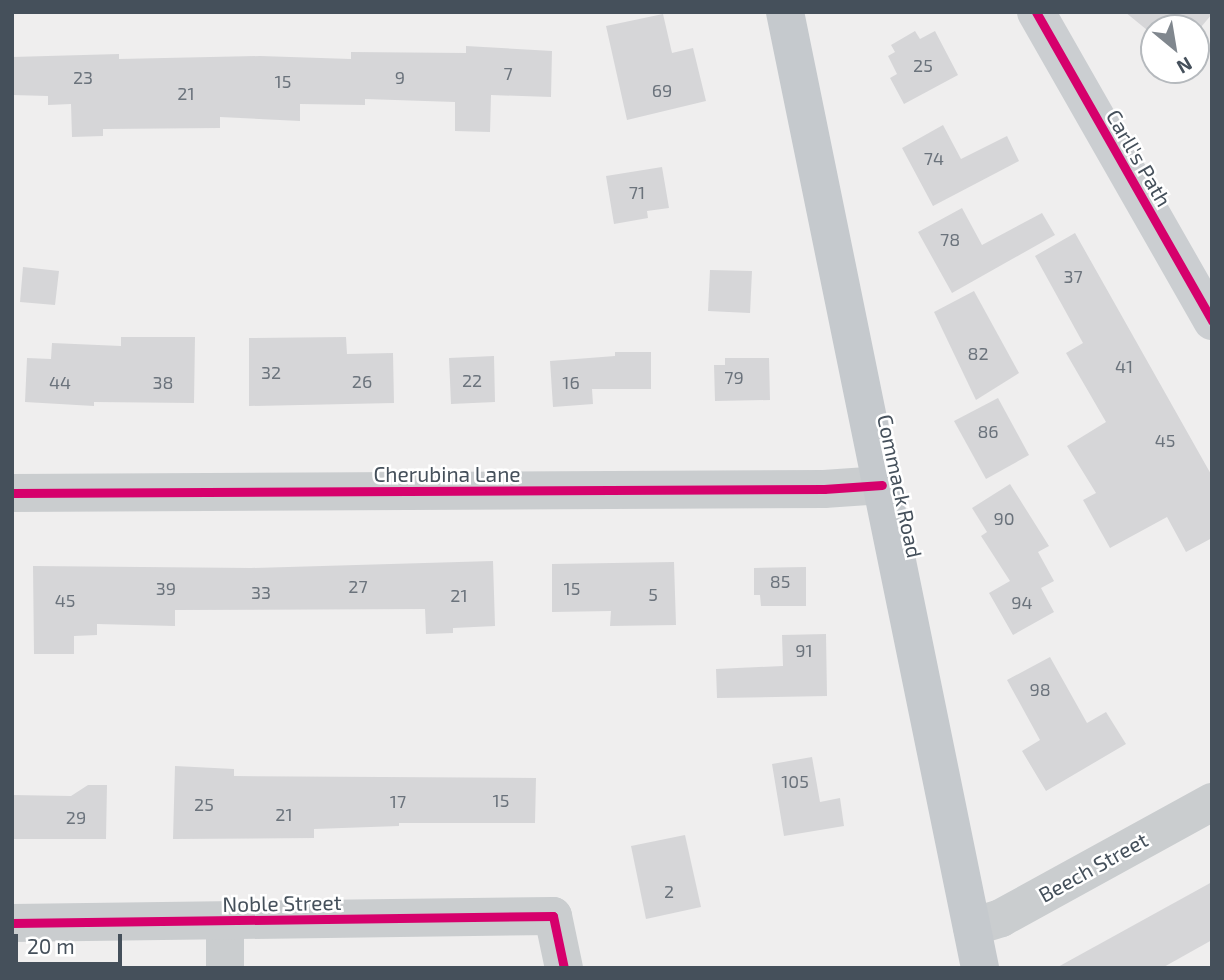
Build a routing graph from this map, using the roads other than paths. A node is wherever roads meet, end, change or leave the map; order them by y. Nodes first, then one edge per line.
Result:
1 (785, 12) edge
2 (1036, 12) edge
3 (1209, 309) edge
4 (882, 485) junction
5 (12, 494) edge
6 (1212, 802) edge
7 (225, 921) junction
8 (12, 923) edge
9 (972, 927) junction
10 (225, 968) edge
11 (564, 968) edge
12 (980, 968) edge

1 - 4 main road, Commack Road
2 - 3 street, Carll's Path
4 - 5 street, Cherubina Lane
4 - 9 main road, Commack Road
6 - 9 street, Beech Street
7 - 8 street, Noble Street
7 - 10 street
7 - 11 street, Noble Street
9 - 12 main road, Commack Road

